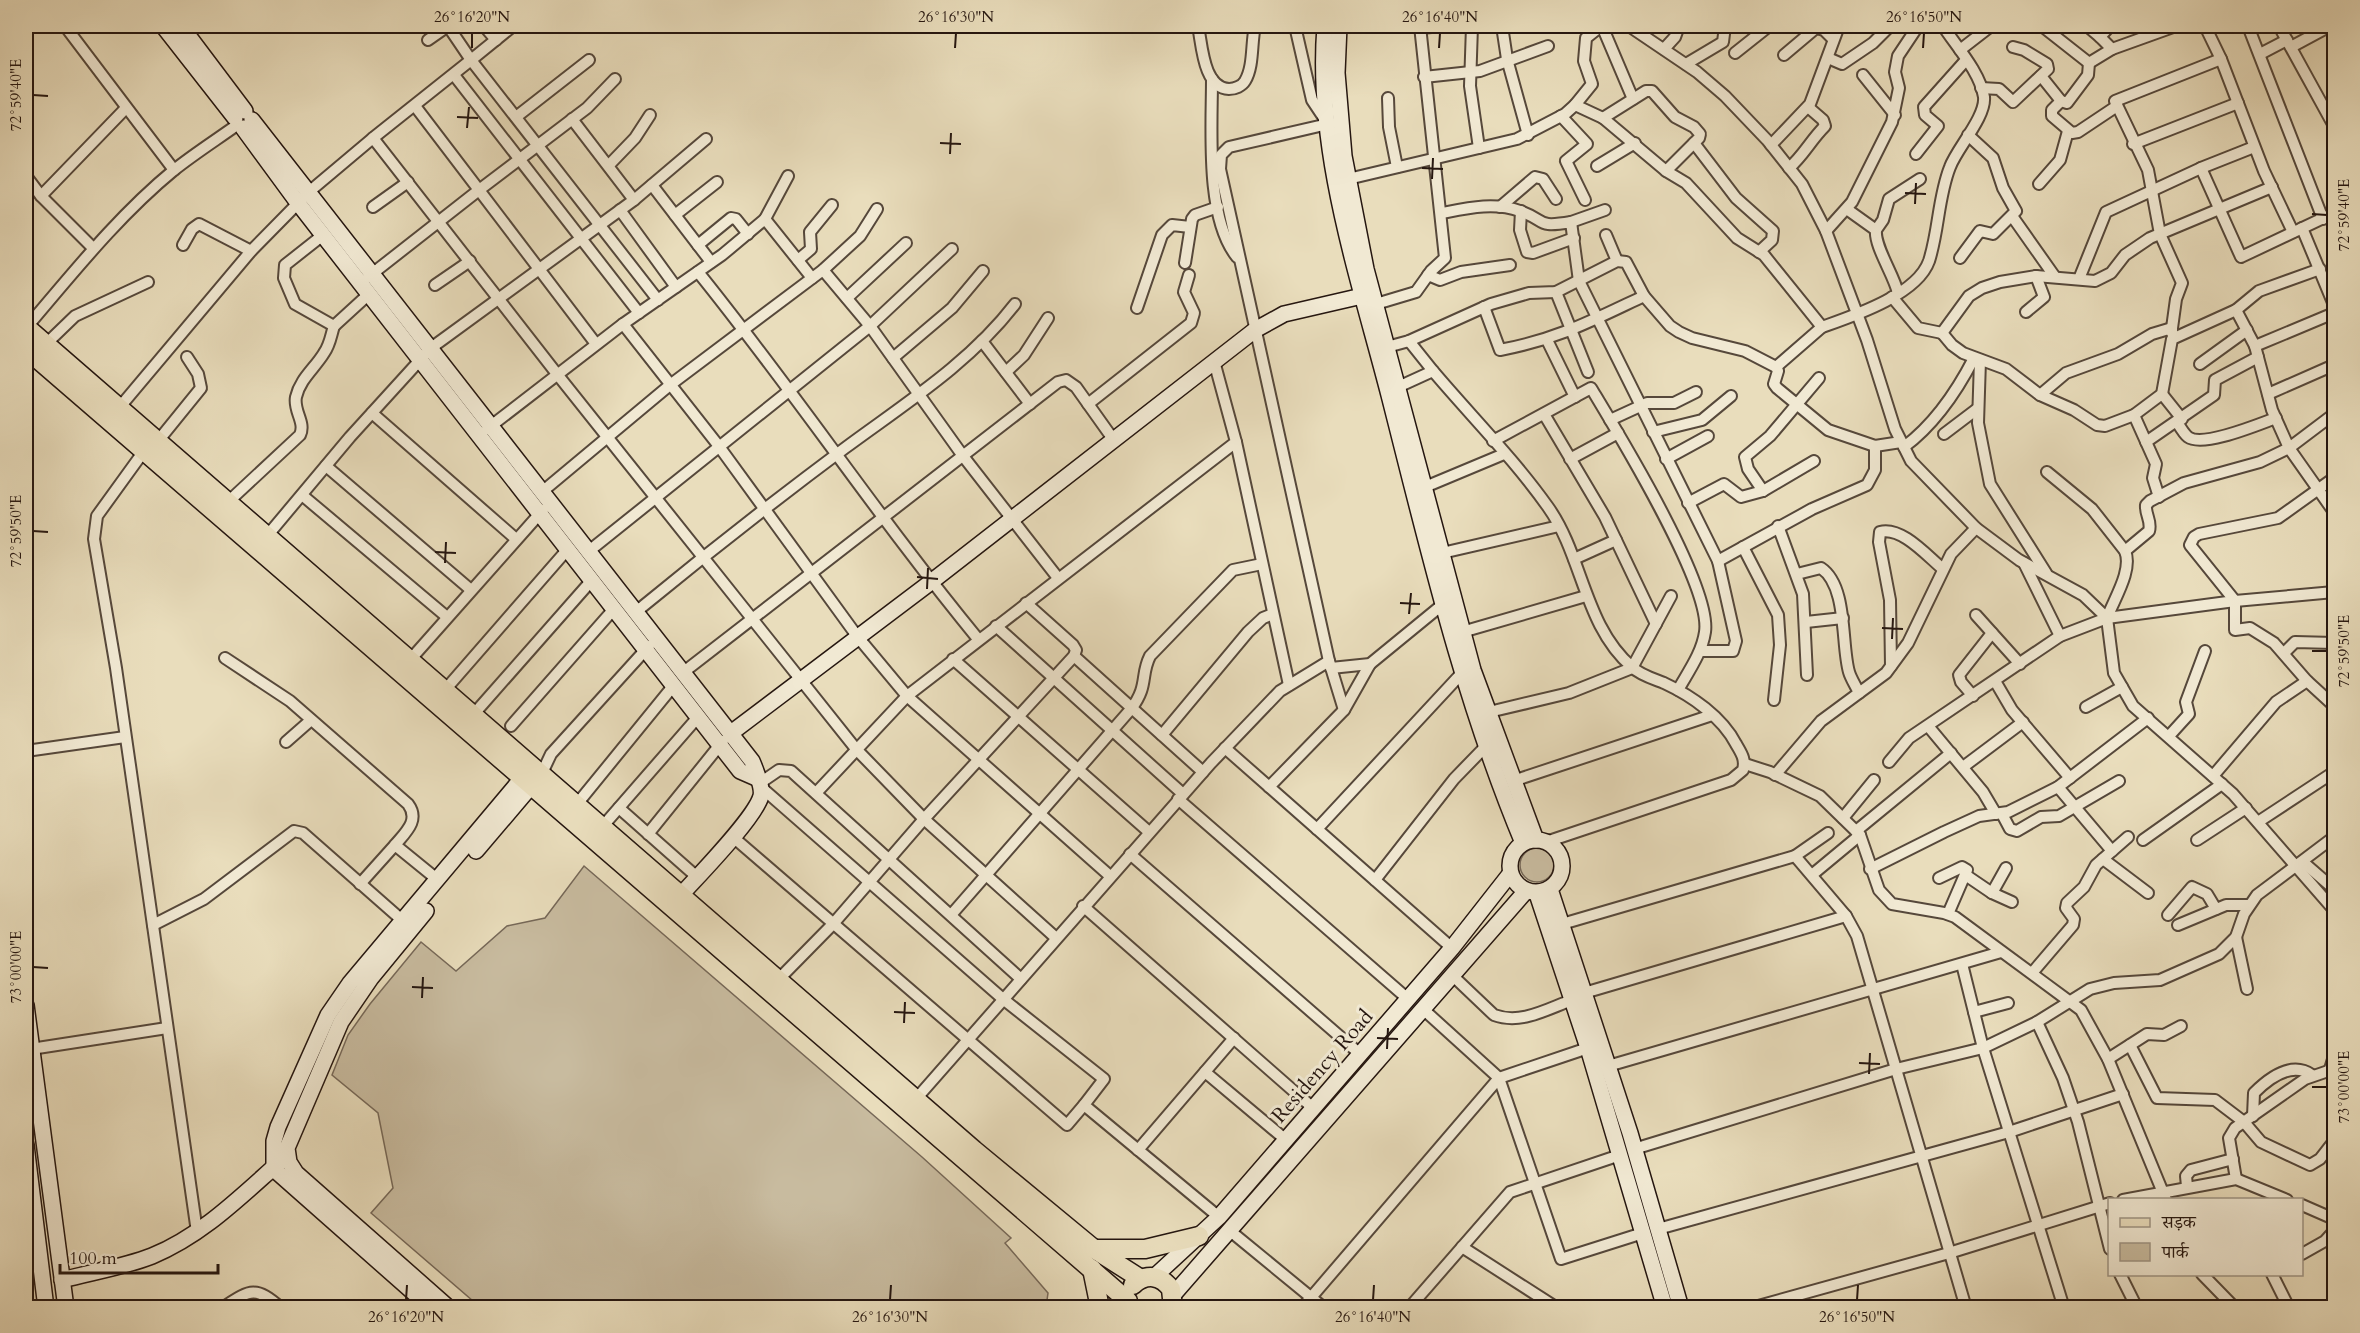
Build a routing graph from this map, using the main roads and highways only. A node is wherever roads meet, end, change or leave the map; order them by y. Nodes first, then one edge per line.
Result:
1 (26, 327) edge
2 (26, 349) edge
3 (151, 446) junction
4 (532, 775) junction
5 (773, 986) junction
6 (1198, 1236) road end
7 (1094, 1249) junction
8 (1092, 1269) junction
9 (1148, 1278) junction
10 (1173, 1301) edge
11 (1128, 1304) edge
12 (1100, 1308) edge

1 - 3 main road
2 - 3 main road
3 - 4 main road
3 - 4 main road
4 - 5 main road
4 - 5 main road
5 - 7 main road
5 - 8 main road
6 - 7 main road
7 - 9 main road
8 - 11 main road
8 - 12 main road
9 - 10 main road
9 - 11 main road

